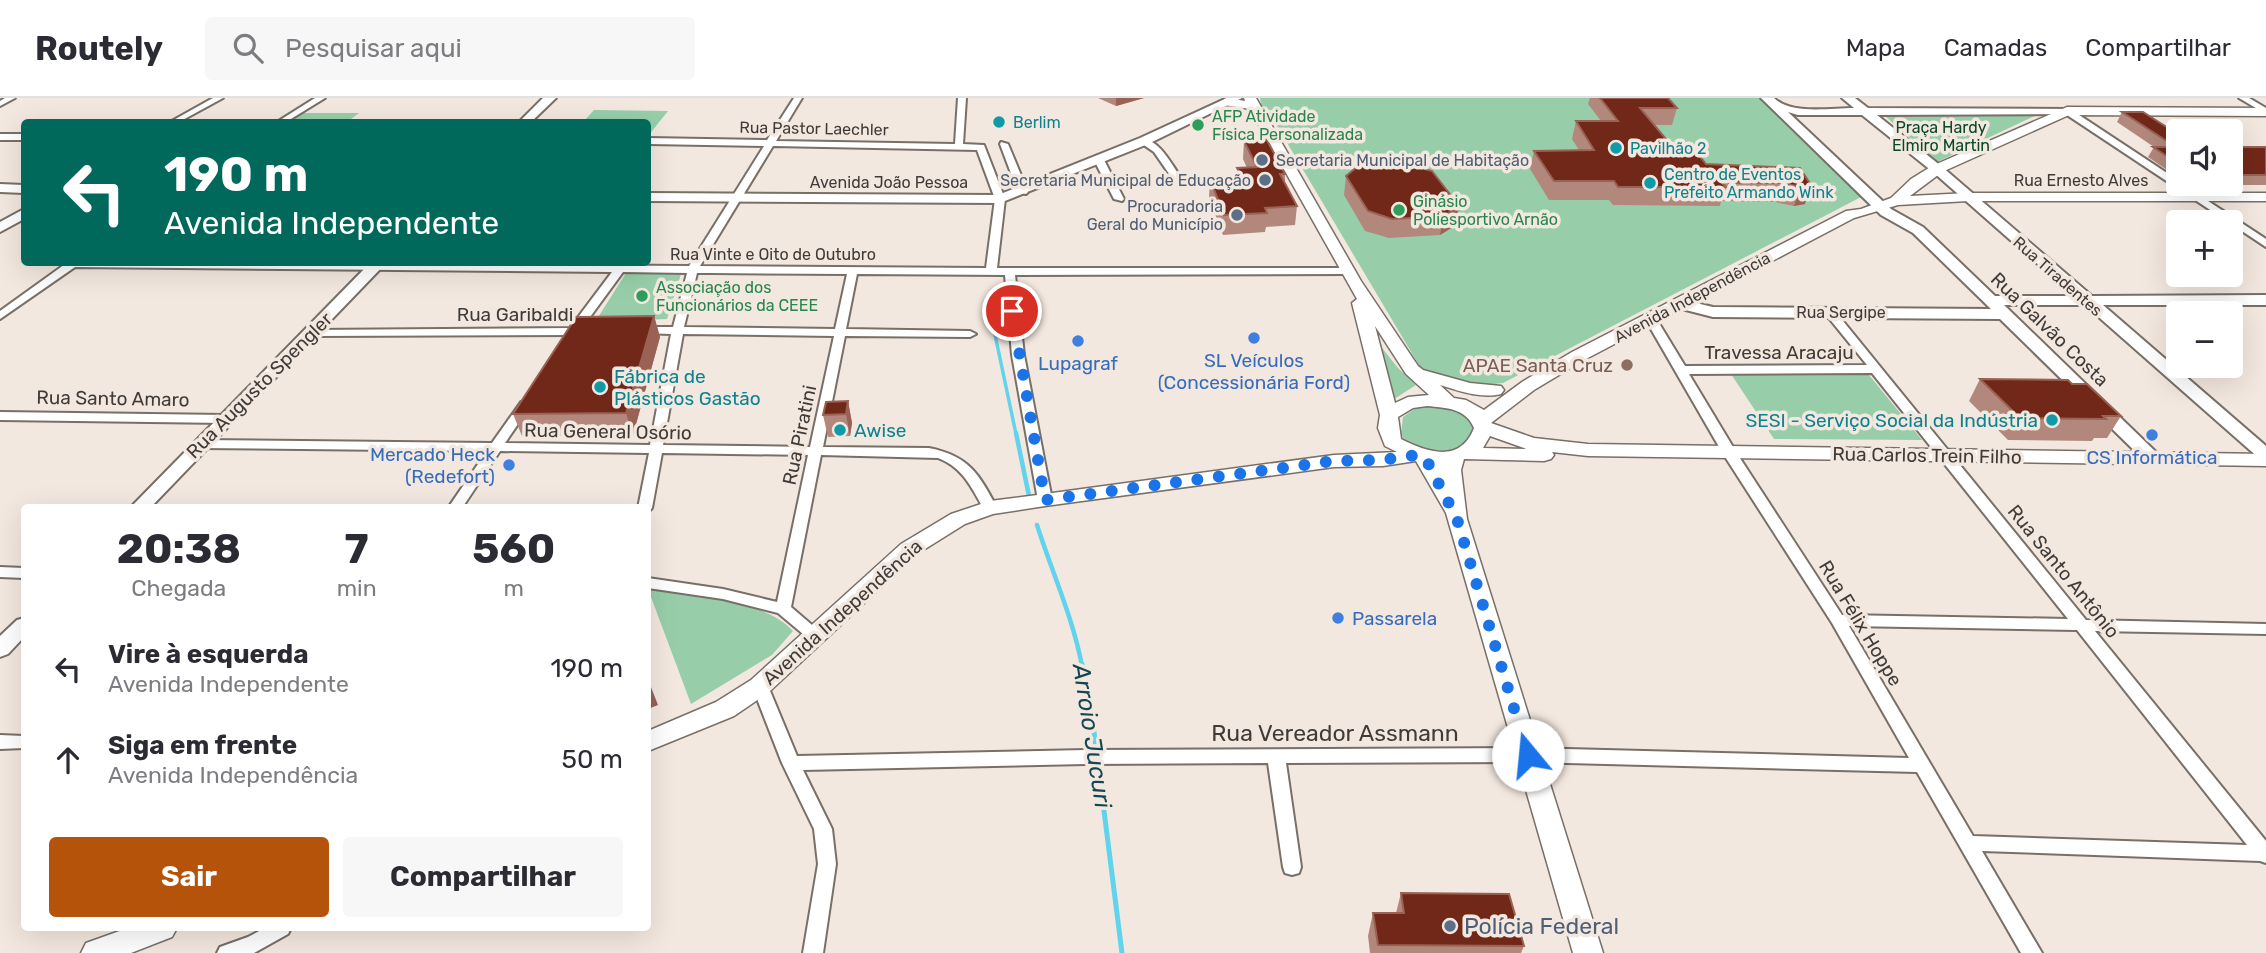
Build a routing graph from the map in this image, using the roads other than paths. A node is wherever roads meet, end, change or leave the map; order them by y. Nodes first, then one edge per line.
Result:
1 (11, 98) edge
2 (219, 98) edge
3 (321, 98) edge
4 (550, 98) edge
5 (798, 98) edge
6 (962, 98) edge
7 (1767, 98) edge
8 (1783, 98) edge
9 (1848, 98) edge
10 (2048, 98) edge
11 (2243, 98) edge
12 (1232, 100) edge
13 (1253, 102) edge
14 (0, 104) edge
15 (2067, 111) junction
16 (2266, 111) edge
17 (1780, 112) junction
18 (1798, 112) junction
19 (1864, 112) junction
20 (180, 119) edge
21 (286, 119) edge
22 (528, 119) edge
23 (0, 136) edge
24 (21, 137) edge
25 (651, 141) edge
26 (1144, 141) junction
27 (771, 142) junction
28 (959, 144) junction
29 (1004, 144) dead end
30 (1099, 160) junction
31 (1937, 169) junction
32 (1175, 176) dead end
33 (0, 188) edge
34 (21, 189) edge
35 (1023, 192) junction
36 (651, 197) edge
37 (1969, 197) junction
38 (2196, 197) junction
39 (2266, 197) edge
40 (738, 198) junction
41 (1000, 199) junction
42 (1119, 199) dead end
43 (1883, 199) junction
44 (21, 215) edge
45 (0, 228) edge
46 (2266, 244) edge
47 (70, 266) edge
48 (376, 266) edge
49 (458, 266) edge
50 (693, 269) junction
51 (619, 270) junction
52 (853, 270) junction
53 (991, 273) junction
54 (1010, 274) junction
55 (1350, 276) junction
56 (2266, 300) edge
57 (1991, 301) junction
58 (2086, 301) junction
59 (1679, 304) junction
60 (1830, 312) junction
61 (2004, 314) junction
62 (0, 316) edge
63 (1650, 317) junction
64 (678, 329) junction
65 (600, 330) edge
66 (626, 330) edge
67 (841, 331) junction
68 (312, 332) junction
69 (1369, 332) junction
70 (1388, 333) junction
71 (970, 334) dead end
72 (571, 336) junction
73 (1875, 369) junction
74 (1412, 370) junction
75 (1682, 370) junction
76 (1535, 382) junction
77 (1495, 390) junction
78 (532, 395) edge
79 (1449, 400) junction
80 (0, 416) edge
81 (226, 418) junction
82 (1484, 424) junction
83 (1389, 425) junction
84 (199, 444) junction
85 (497, 449) junction
86 (1588, 450) junction
87 (656, 451) junction
88 (816, 451) junction
89 (1729, 452) junction
90 (1462, 455) junction
91 (1420, 456) junction
92 (1945, 456) junction
93 (2266, 458) edge
94 (2153, 459) junction
95 (1334, 461) junction
96 (1045, 500) junction
97 (143, 504) edge
98 (458, 504) edge
99 (646, 504) edge
100 (990, 508) junction
101 (1457, 519) junction
102 (0, 572) edge
103 (21, 573) edge
104 (651, 583) edge
105 (783, 609) junction
106 (1838, 620) junction
107 (2085, 626) junction
108 (21, 628) edge
109 (2266, 629) edge
110 (814, 635) junction
111 (0, 649) edge
112 (760, 687) junction
113 (651, 740) edge
114 (0, 741) edge
115 (21, 742) edge
116 (1528, 755) junction
117 (1276, 757) junction
118 (791, 764) junction
119 (1920, 765) junction
120 (1967, 843) junction
121 (2265, 853) edge
122 (1292, 867) dead end
123 (154, 931) edge
124 (276, 931) edge
125 (96, 953) edge
126 (226, 953) edge
127 (813, 953) edge
128 (1588, 953) edge
129 (2032, 953) edge

1 - 14 street
2 - 20 street
3 - 21 street
4 - 22 street
5 - 27 street
6 - 28 street
7 - 17 street, Rua Galvão Costa
8 - 18 street, Rua Galvão Costa
9 - 19 street, Rua Tiradentes
10 - 15 street
11 - 16 street
12 - 13 main road
12 - 26 street, Avenida João Pessoa
13 - 55 main road
15 - 16 main road
15 - 19 street
15 - 31 main road, Avenida Independência
15 - 38 street
17 - 18 street
17 - 43 street, Rua Galvão Costa
18 - 19 street
18 - 43 street, Rua Galvão Costa
19 - 31 street, Rua Tiradentes
23 - 24 street
25 - 27 street, Rua Pastor Laechler
26 - 30 street, Avenida João Pessoa
26 - 32 street
27 - 28 street, Rua Pastor Laechler
27 - 40 street
28 - 41 street, Rua Pastor Laechler
29 - 35 street
30 - 35 street, Avenida João Pessoa
30 - 42 street
31 - 37 street, Rua Tiradentes
31 - 43 main road, Avenida Independência
33 - 34 street
35 - 41 street, Avenida João Pessoa
36 - 40 street, Avenida João Pessoa
37 - 38 main road, Rua Ernesto Alves
37 - 43 main road, Rua Ernesto Alves
37 - 58 street, Rua Tiradentes
38 - 39 main road, Rua Ernesto Alves
38 - 46 street
40 - 41 street, Avenida João Pessoa
40 - 50 street
41 - 53 street
43 - 57 street, Rua Galvão Costa
43 - 59 main road, Avenida Independência
44 - 45 street
47 - 62 street
48 - 68 street, Rua Augusto Spengler
49 - 51 street, Rua Vinte e Oito de Outubro
50 - 51 street, Rua Vinte e Oito de Outubro
50 - 52 street, Rua Vinte e Oito de Outubro
50 - 64 street
51 - 72 street
52 - 53 street, Rua Vinte e Oito de Outubro
52 - 67 street, Rua Piratini
53 - 54 street, Rua Vinte e Oito de Outubro
54 - 55 street, Rua Vinte e Oito de Outubro
54 - 96 street
55 - 69 main road
55 - 70 main road
56 - 58 street
57 - 58 street
57 - 61 street, Rua Galvão Costa
58 - 93 street, Rua Tiradentes
59 - 60 street, Rua Sergipe
59 - 63 main road, Avenida Independência
60 - 61 street, Rua Sergipe
60 - 73 street, Rua Santo Antônio
61 - 94 street, Rua Galvão Costa
63 - 75 street, Rua Félix Hoppe
63 - 76 main road, Avenida Independência
64 - 66 street
64 - 67 street
64 - 87 street
65 - 72 street, Rua Garibaldi
67 - 71 street
67 - 88 street, Rua Piratini
68 - 72 street, Rua Garibaldi
68 - 81 street, Rua Augusto Spengler
69 - 70 main road
69 - 83 main road
70 - 74 main road
73 - 75 street, Travessa Aracaju
73 - 92 street, Rua Santo Antônio
74 - 77 main road
74 - 79 main road
75 - 89 street, Rua Félix Hoppe
76 - 77 main road, Avenida Independência
76 - 82 main road, Avenida Independência
77 - 79 main road, Avenida Independência
78 - 85 street
79 - 82 main road
79 - 83 main road
80 - 81 street, Rua Santo Amaro
81 - 84 street, Rua Augusto Spengler
82 - 86 main road, Rua Carlos Trein Filho
82 - 90 main road
83 - 91 main road
83 - 95 main road
84 - 85 street, Rua General Osório
84 - 97 street, Rua Augusto Spengler
85 - 87 street, Rua General Osório
85 - 98 street
86 - 89 main road, Rua Carlos Trein Filho
86 - 90 main road, Rua Carlos Trein Filho
87 - 88 street, Rua General Osório
87 - 99 street
88 - 100 street, Rua General Osório
88 - 105 street, Rua Piratini
89 - 92 main road, Rua Carlos Trein Filho
89 - 106 street, Rua Félix Hoppe
90 - 91 main road
90 - 101 main road
91 - 95 main road
91 - 101 main road
92 - 94 main road, Rua Carlos Trein Filho
92 - 107 street, Rua Santo Antônio
93 - 94 main road, Rua Carlos Trein Filho
95 - 96 main road, Avenida Independência
96 - 100 main road, Avenida Independência
100 - 110 main road, Avenida Independência
101 - 116 main road
102 - 103 street
104 - 105 street
105 - 110 street
106 - 107 street
106 - 119 street, Rua Félix Hoppe
107 - 109 street
107 - 121 street, Rua Santo Antônio
108 - 111 street
110 - 112 main road, Avenida Independência
112 - 113 main road, Avenida Independência
112 - 118 street
114 - 115 street
116 - 117 street, Rua Vereador Assmann
116 - 119 street, Rua Vereador Assmann
116 - 128 main road
117 - 118 street, Rua Vereador Assmann
117 - 122 street
118 - 127 street
119 - 120 street, Rua Félix Hoppe
120 - 121 street
120 - 129 street, Rua Félix Hoppe
123 - 125 main road
124 - 126 street

